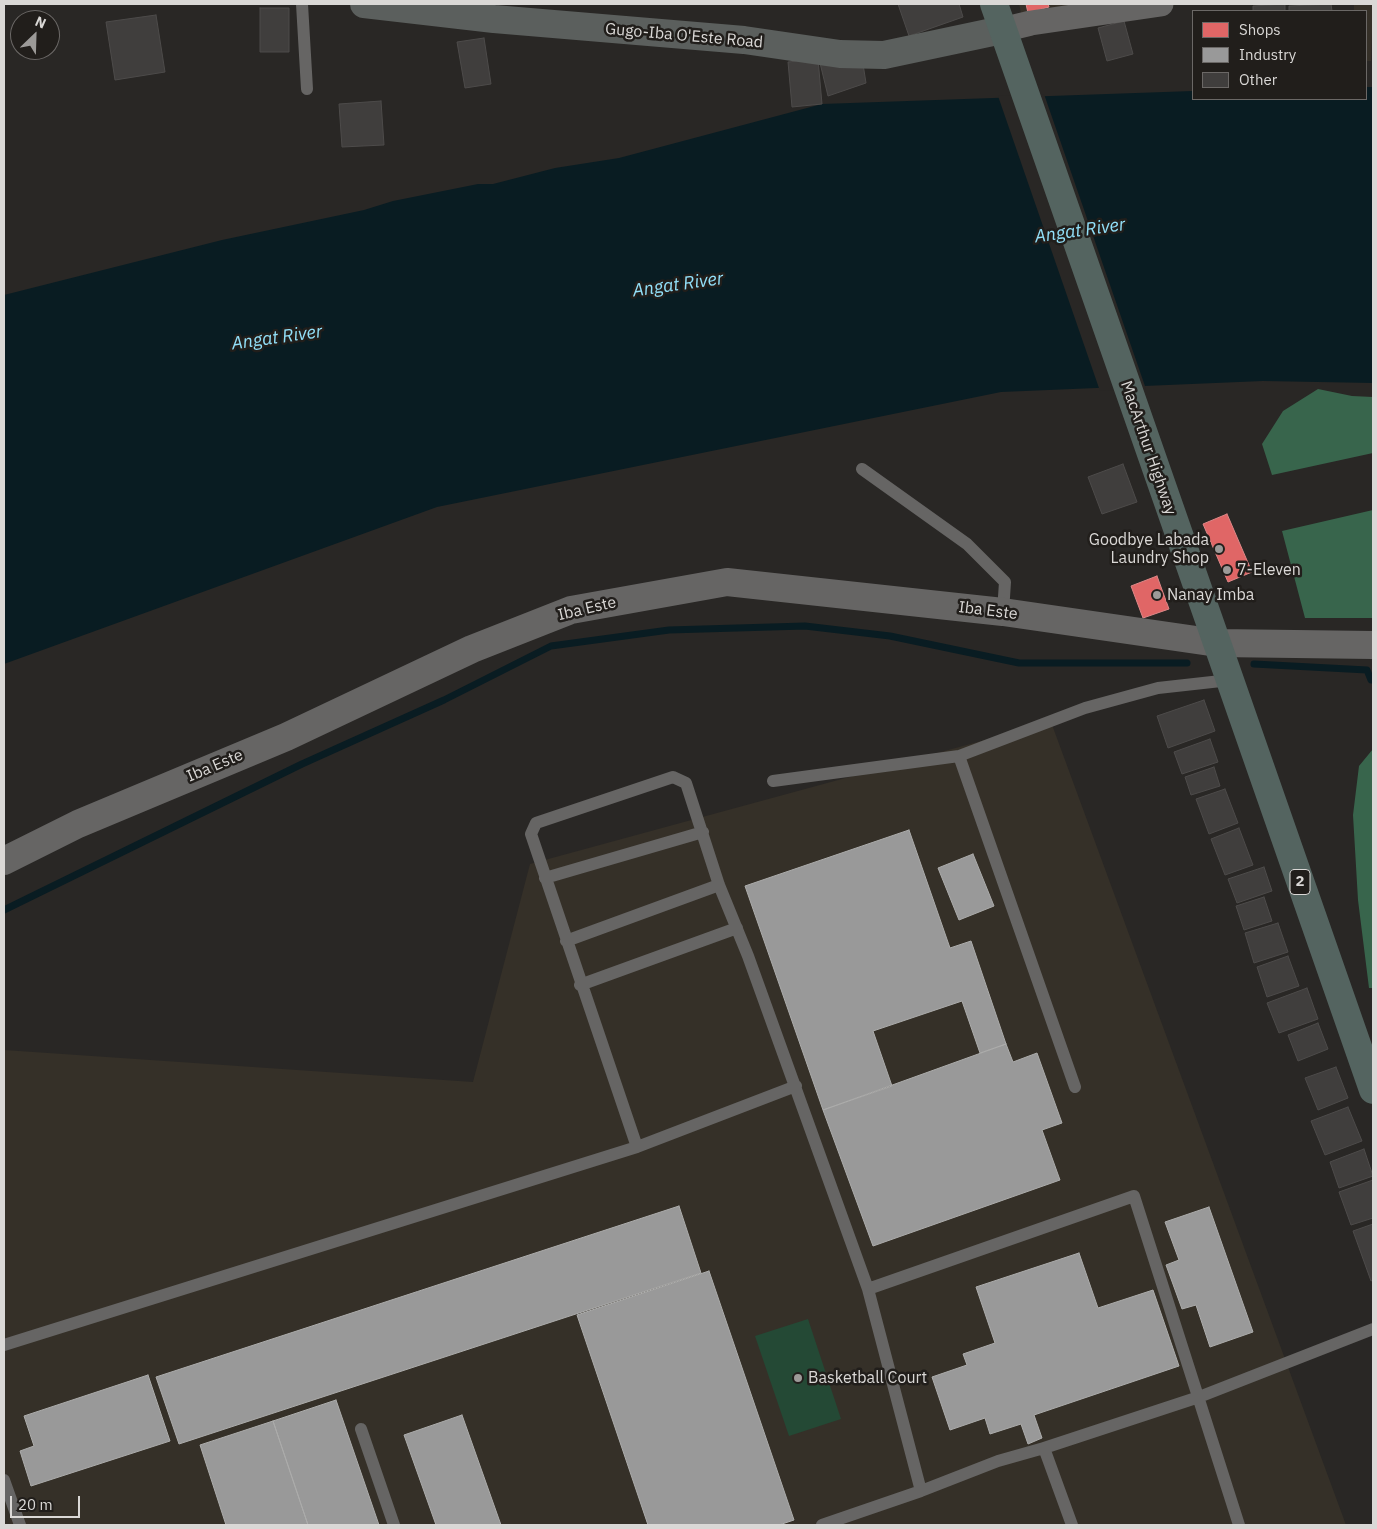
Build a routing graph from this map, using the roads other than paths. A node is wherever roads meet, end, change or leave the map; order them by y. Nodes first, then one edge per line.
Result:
1 (302, 4) edge
2 (364, 4) edge
3 (994, 4) edge
4 (1160, 4) edge
5 (413, 7) edge
6 (494, 11) edge
7 (1005, 38) junction
8 (307, 89) dead end
9 (862, 469) dead end
10 (1002, 612) junction
11 (1217, 643) junction
12 (1373, 645) edge
13 (1230, 680) junction
14 (960, 756) junction
15 (773, 782) dead end
16 (703, 832) junction
17 (4, 861) edge
18 (546, 878) junction
19 (719, 885) junction
20 (737, 928) junction
21 (566, 941) junction
22 (580, 985) junction
23 (1371, 1079) edge
24 (796, 1086) junction
25 (1075, 1087) dead end
26 (637, 1147) junction
27 (868, 1289) junction
28 (1373, 1329) edge
29 (4, 1345) edge
30 (1199, 1397) junction
31 (361, 1429) dead end
32 (1044, 1448) junction
33 (4, 1480) edge
34 (920, 1491) junction
35 (20, 1525) edge
36 (394, 1525) edge
37 (822, 1525) edge
38 (1072, 1525) edge
39 (1239, 1525) edge

1 - 8 lane
2 - 5 main road, Gugo-Iba O'Este Road
3 - 7 highway, MacArthur Highway / 2
4 - 7 street
5 - 6 main road, Gugo-Iba O'Este Road
6 - 7 main road, Gugo-Iba O'Este Road
7 - 11 highway, MacArthur Highway / 2
9 - 10 lane
10 - 11 street, Iba Este
10 - 17 street, Iba Este
11 - 12 street, Iba Este
11 - 13 highway, MacArthur Highway / 2
13 - 14 lane
13 - 23 highway, MacArthur Highway / 2
14 - 15 lane
14 - 25 lane
16 - 18 lane
16 - 18 lane
16 - 19 lane
18 - 21 lane
19 - 20 lane
19 - 21 lane
20 - 22 lane
20 - 24 lane
21 - 22 lane
22 - 26 lane
24 - 26 lane
24 - 27 lane
26 - 29 lane
27 - 30 lane
27 - 34 lane
28 - 30 lane
30 - 32 lane
30 - 39 lane
31 - 36 lane
32 - 34 lane
32 - 38 lane
33 - 35 lane
34 - 37 lane

